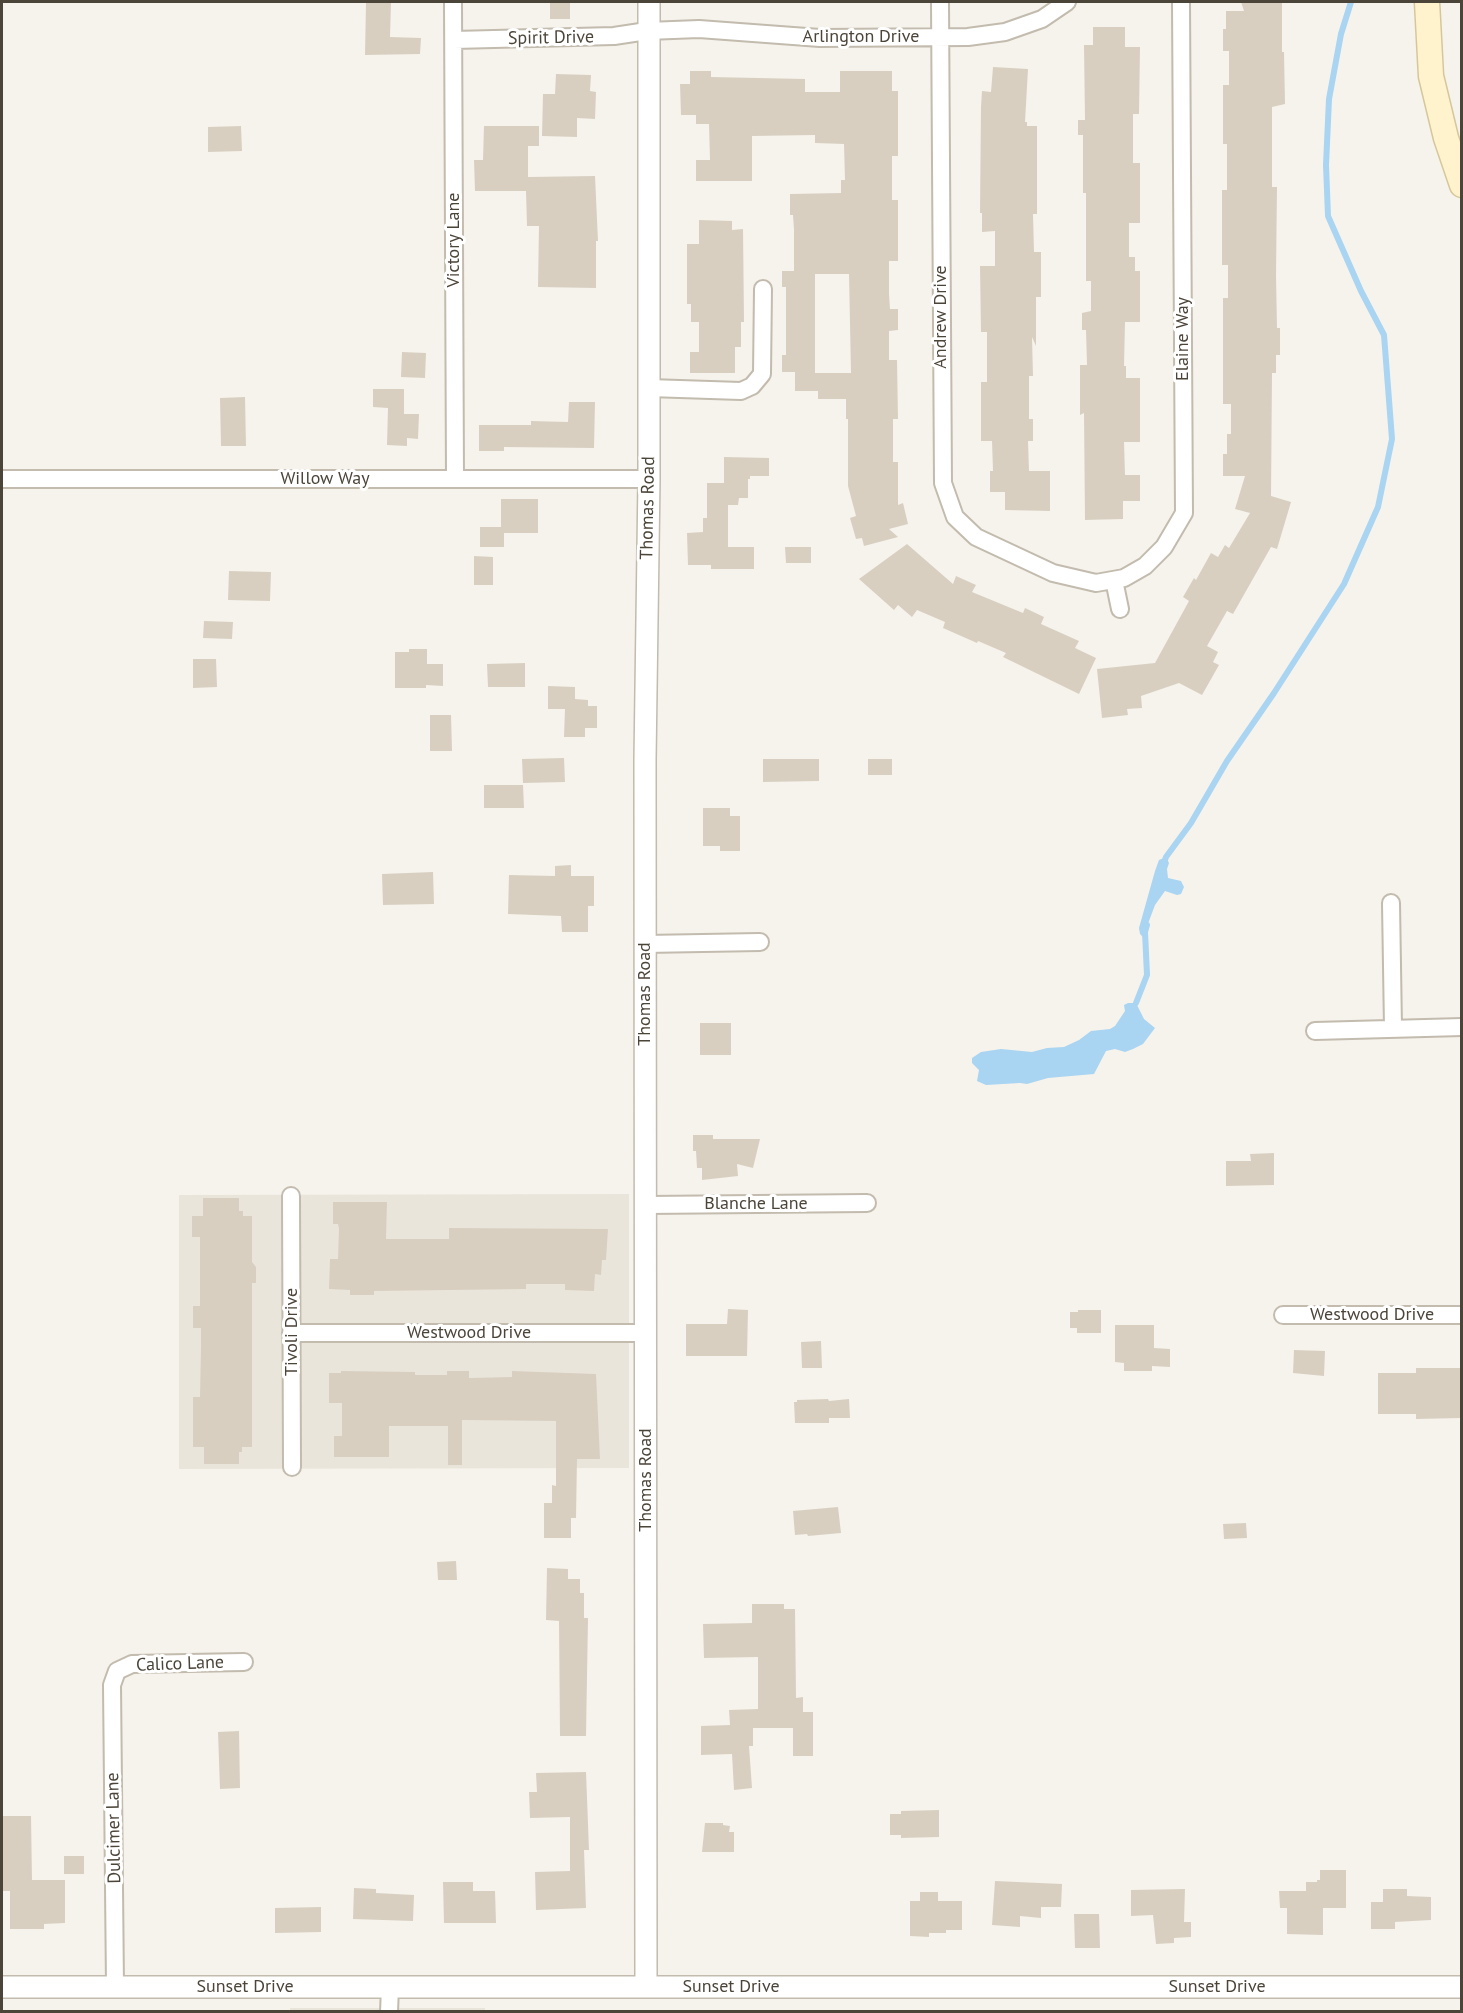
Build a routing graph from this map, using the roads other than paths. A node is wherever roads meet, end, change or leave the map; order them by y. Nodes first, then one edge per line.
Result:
1 (453, 2) edge
2 (649, 2) edge
3 (939, 2) edge
4 (1067, 2) edge
5 (1181, 2) edge
6 (1427, 2) edge
7 (647, 31) junction
8 (939, 38) junction
9 (454, 40) junction
10 (1461, 185) edge
11 (763, 289) dead end
12 (649, 388) junction
13 (454, 478) junction
14 (2, 479) edge
15 (649, 480) junction
16 (1053, 573) joint
17 (1114, 580) junction
18 (1120, 609) dead end
19 (1391, 903) dead end
20 (760, 942) dead end
21 (645, 944) junction
22 (1461, 1027) edge
23 (1393, 1028) junction
24 (1315, 1031) dead end
25 (291, 1196) dead end
26 (867, 1203) dead end
27 (646, 1205) junction
28 (1283, 1315) dead end
29 (1461, 1315) edge
30 (291, 1333) junction
31 (646, 1333) junction
32 (292, 1467) dead end
33 (244, 1662) dead end
34 (117, 1671) joint
35 (115, 1986) junction
36 (2, 1987) edge
37 (390, 1987) junction
38 (646, 1987) junction
39 (1461, 1987) edge
40 (390, 2012) edge

1 - 9 street, Victory Lane
2 - 7 street, Thomas Road
3 - 8 street, Andrew Drive
4 - 8 street, Arlington Drive
5 - 17 street, Elaine Way
6 - 10 main road
7 - 8 street, Arlington Drive
7 - 9 street, Spirit Drive
7 - 12 street, Thomas Road
8 - 16 street, Andrew Drive
9 - 13 street, Victory Lane
11 - 12 street
12 - 15 street, Thomas Road
13 - 14 street, Willow Way
13 - 15 street, Willow Way
15 - 21 street, Thomas Road
16 - 17 street, Elaine Way
17 - 18 street
19 - 23 street
20 - 21 street
21 - 27 street, Thomas Road
22 - 23 street
23 - 24 street
25 - 30 street, Tivoli Drive
26 - 27 street, Blanche Lane
27 - 31 street, Thomas Road
28 - 29 street, Westwood Drive
30 - 31 street, Westwood Drive
30 - 32 street, Tivoli Drive
31 - 38 street, Thomas Road
33 - 34 street, Calico Lane
34 - 35 street, Dulcimer Lane
35 - 36 street, Sunset Drive
35 - 37 street, Sunset Drive
37 - 38 street, Sunset Drive
37 - 40 street
38 - 39 street, Sunset Drive

